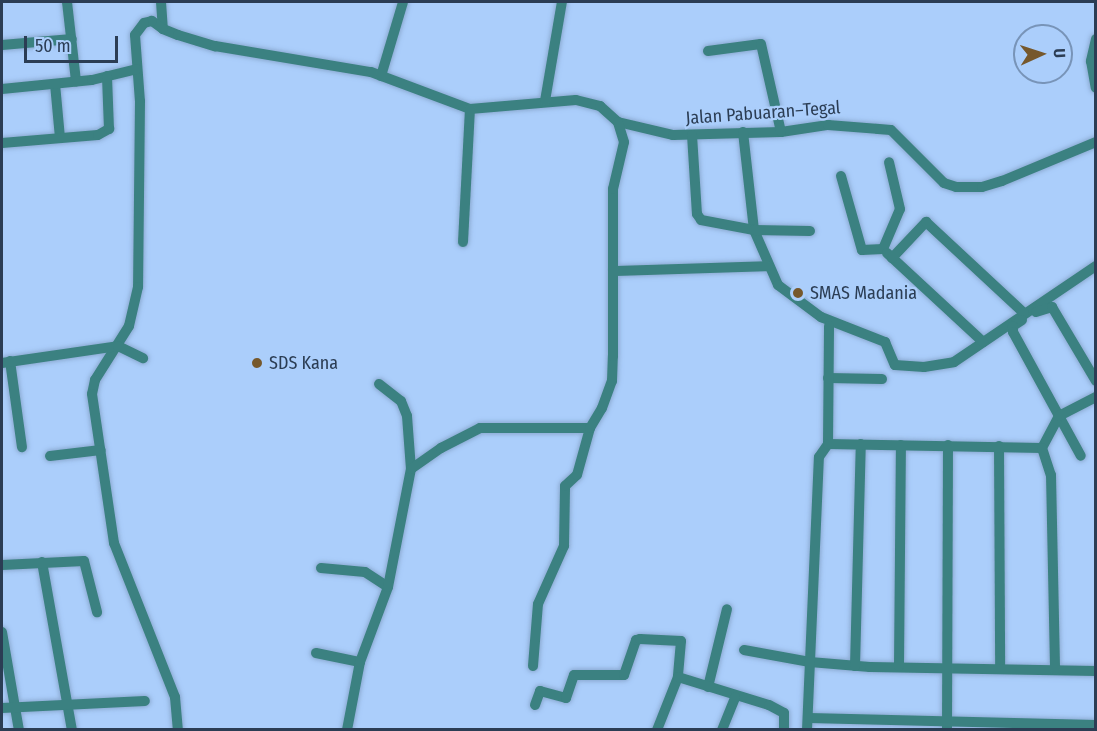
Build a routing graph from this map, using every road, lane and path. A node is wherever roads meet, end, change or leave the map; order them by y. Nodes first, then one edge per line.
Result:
1 (67, 2) edge
2 (161, 2) edge
3 (403, 2) edge
4 (562, 2) edge
5 (162, 29) junction
6 (72, 39) junction
7 (1095, 39) edge
8 (2, 45) edge
9 (708, 51) dead end
10 (137, 69) junction
11 (107, 76) junction
12 (381, 76) junction
13 (76, 81) junction
14 (55, 84) junction
15 (1095, 88) edge
16 (2, 89) edge
17 (545, 101) junction
18 (470, 109) junction
19 (618, 122) junction
20 (743, 132) junction
21 (781, 132) junction
22 (692, 135) junction
23 (60, 138) junction
24 (1095, 142) edge
25 (2, 143) edge
26 (888, 162) dead end
27 (841, 176) dead end
28 (754, 230) junction
29 (810, 231) dead end
30 (463, 242) dead end
31 (883, 249) junction
32 (892, 258) junction
33 (768, 266) junction
34 (1095, 266) edge
35 (613, 271) junction
36 (1024, 313) junction
37 (829, 326) dead end
38 (983, 342) junction
39 (118, 346) junction
40 (143, 358) dead end
41 (5, 362) edge
42 (828, 378) junction
43 (882, 379) dead end
44 (1095, 381) edge
45 (379, 384) dead end
46 (1095, 397) edge
47 (1059, 416) junction
48 (590, 428) junction
49 (828, 444) junction
50 (861, 444) junction
51 (901, 445) junction
52 (948, 445) junction
53 (999, 446) junction
54 (22, 447) dead end
55 (1042, 448) junction
56 (101, 450) junction
57 (50, 456) dead end
58 (1081, 456) dead end
59 (411, 469) junction
60 (42, 562) junction
61 (2, 565) edge
62 (321, 568) dead end
63 (388, 587) junction
64 (727, 609) dead end
65 (97, 612) dead end
66 (2, 632) edge
67 (744, 650) dead end
68 (316, 653) dead end
69 (360, 662) junction
70 (810, 663) junction
71 (533, 666) dead end
72 (855, 666) junction
73 (899, 666) junction
74 (946, 668) junction
75 (1000, 669) junction
76 (1054, 670) junction
77 (1095, 671) edge
78 (678, 677) junction
79 (708, 687) junction
80 (735, 697) junction
81 (145, 701) dead end
82 (70, 703) junction
83 (535, 705) dead end
84 (17, 706) junction
85 (2, 708) edge
86 (1095, 715) edge
87 (808, 724) edge
88 (947, 725) edge
89 (1095, 725) edge
90 (19, 729) edge
91 (72, 729) edge
92 (178, 729) edge
93 (347, 729) edge
94 (657, 729) edge
95 (722, 729) edge
96 (784, 729) edge
97 (1095, 729) edge

1 - 6 street
2 - 5 street
3 - 12 street
4 - 17 street
5 - 10 street
5 - 12 street, Jalan Pabuaran–Tegal
6 - 8 street
6 - 13 street
7 - 15 street
9 - 21 street
10 - 11 street
10 - 39 street
11 - 13 street
11 - 23 street
12 - 18 street, Jalan Pabuaran–Tegal
13 - 14 street
14 - 16 street
14 - 23 street
17 - 18 street, Jalan Pabuaran–Tegal
17 - 19 street, Jalan Pabuaran–Tegal
18 - 30 street
19 - 22 street, Jalan Pabuaran–Tegal
19 - 35 street
20 - 21 street, Jalan Pabuaran–Tegal
20 - 22 street, Jalan Pabuaran–Tegal
20 - 28 street
21 - 24 street, Jalan Pabuaran–Tegal
22 - 28 street
23 - 25 street
26 - 31 street
27 - 31 street
28 - 29 street
28 - 33 street
31 - 32 street
32 - 36 street
32 - 38 street
33 - 35 street
33 - 38 street
34 - 36 street
35 - 48 street
36 - 38 street
37 - 42 street
39 - 40 street
39 - 41 street
39 - 56 street
41 - 54 street
42 - 43 street
42 - 49 street
44 - 47 street
45 - 59 street
46 - 47 street
47 - 55 street
47 - 58 street
48 - 59 street
48 - 71 street
49 - 50 street
49 - 70 street
50 - 51 street
50 - 72 street
51 - 52 street
51 - 73 street
52 - 53 street
52 - 74 street
53 - 55 street
53 - 75 street
55 - 76 street
56 - 57 street
56 - 92 street
59 - 63 street
60 - 61 street
60 - 65 street
60 - 82 street
62 - 63 street
63 - 69 street
64 - 79 street
66 - 84 street
67 - 70 street
68 - 69 street
69 - 93 street
70 - 72 street
70 - 87 street
72 - 73 street
73 - 74 street
74 - 75 street
74 - 88 street
75 - 76 street
76 - 77 street
78 - 79 street
78 - 83 street
78 - 94 street
79 - 80 street
80 - 95 street
80 - 96 street
81 - 82 street
82 - 84 street
82 - 91 street
84 - 85 street
84 - 90 street
86 - 89 street
87 - 88 street
88 - 89 street
89 - 97 street

